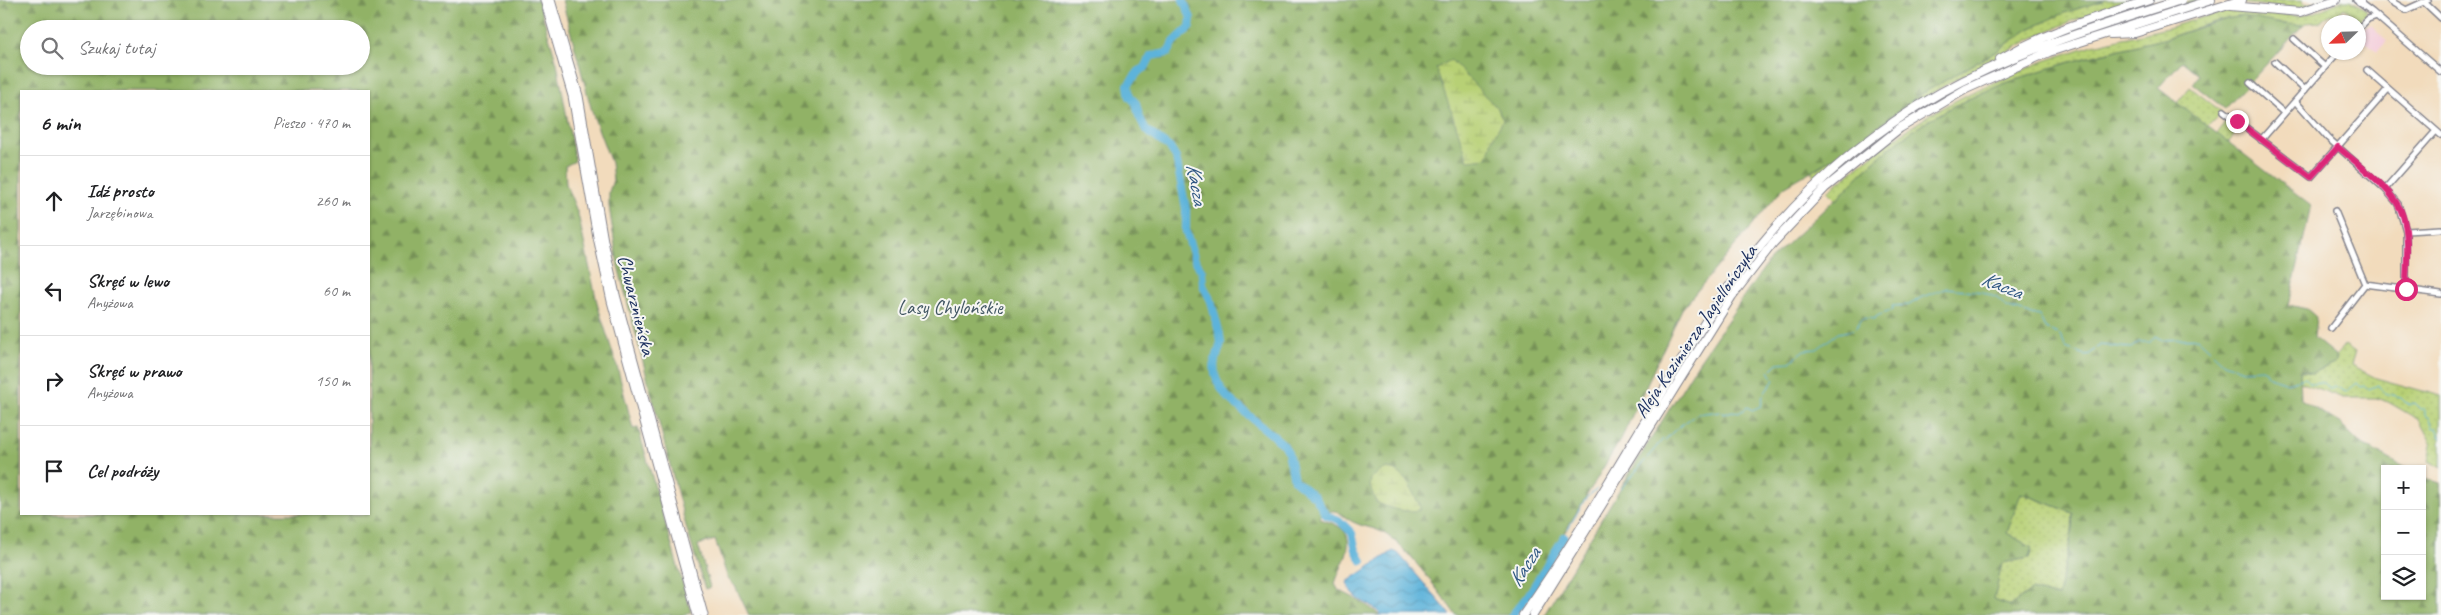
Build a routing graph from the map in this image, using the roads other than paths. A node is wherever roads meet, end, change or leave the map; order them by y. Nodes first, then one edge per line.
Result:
1 (544, 0) edge
2 (551, 0) edge
3 (2149, 0) edge
4 (2181, 0) edge
5 (2211, 0) edge
6 (2242, 0) edge
7 (2336, 0) edge
8 (2389, 0) edge
9 (2358, 1) edge
10 (2426, 1) edge
11 (2133, 3) edge
12 (2224, 6) junction
13 (2369, 9) junction
14 (2377, 16) junction
15 (2441, 18) edge
16 (2368, 19) joint
17 (2103, 34) junction
18 (2294, 39) dead end
19 (2331, 60) edge
20 (2274, 62) dead end
21 (2325, 67) junction
22 (2367, 70) dead end
23 (2441, 72) edge
24 (1962, 82) junction
25 (2250, 83) dead end
26 (2388, 88) junction
27 (2305, 90) junction
28 (2295, 101) junction
29 (2224, 111) dead end
30 (2284, 114) junction
31 (2436, 131) junction
32 (2441, 136) edge
33 (2261, 140) junction
34 (2338, 147) junction
35 (588, 162) junction
36 (2385, 189) junction
37 (594, 201) junction
38 (2335, 211) dead end
39 (2441, 229) edge
40 (2406, 231) junction
41 (2365, 284) junction
42 (2406, 289) junction
43 (2441, 294) edge
44 (2331, 328) dead end
45 (697, 615) edge
46 (704, 615) edge
47 (1523, 615) edge
48 (1533, 615) edge

1 - 35 main road, Chwarznieńska
2 - 35 main road, Chwarznieńska
3 - 11 highway
4 - 24 highway, Aleja Kazimierza Jagiellończyka
5 - 17 highway, Aleja Kazimierza Jagiellończyka
6 - 12 highway
7 - 12 highway
8 - 10 street
9 - 13 street
10 - 15 street
11 - 24 highway
12 - 17 highway
13 - 14 street
13 - 16 street
14 - 16 street
14 - 23 street
17 - 48 highway, Aleja Kazimierza Jagiellończyka
18 - 21 street
19 - 21 street
20 - 27 street
21 - 27 street
22 - 26 street
24 - 47 highway, Aleja Kazimierza Jagiellończyka
25 - 30 street
26 - 31 street
26 - 34 street
27 - 28 street
28 - 30 street
28 - 34 street
29 - 33 street
30 - 33 street
31 - 32 street
31 - 36 street
33 - 34 street
34 - 36 street
35 - 37 main road, Chwarznieńska
36 - 40 street
37 - 45 main road, Chwarznieńska
37 - 46 main road, Chwarznieńska
38 - 41 street
39 - 40 street
40 - 42 street
41 - 42 street
41 - 44 street
42 - 43 street

